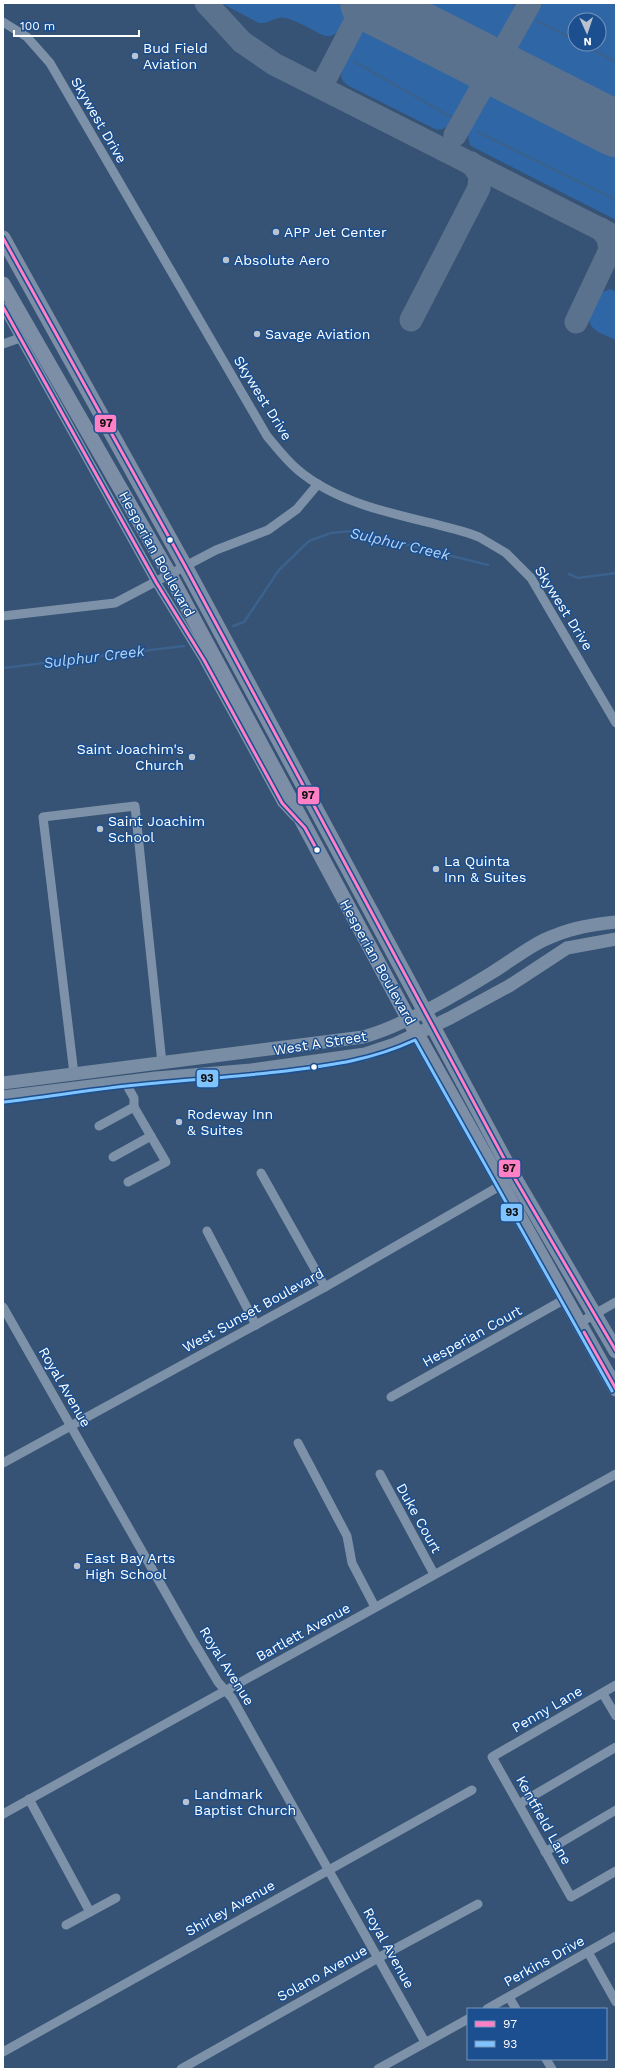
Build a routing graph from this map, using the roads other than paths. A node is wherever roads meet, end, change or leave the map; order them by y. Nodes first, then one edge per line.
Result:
1 (3, 22) edge
2 (3, 238) edge
3 (3, 284) edge
4 (3, 307) edge
5 (20, 338) junction
6 (3, 344) edge
7 (318, 484) junction
8 (185, 566) junction
9 (170, 575) junction
10 (156, 582) junction
11 (3, 616) edge
12 (616, 723) edge
13 (306, 828) junction
14 (616, 922) edge
15 (616, 939) edge
16 (424, 1011) junction
17 (408, 1018) junction
18 (432, 1027) junction
19 (417, 1034) junction
20 (266, 1050) junction
21 (162, 1063) junction
22 (251, 1070) junction
23 (74, 1074) junction
24 (156, 1078) junction
25 (125, 1082) junction
26 (3, 1083) edge
27 (3, 1097) edge
28 (134, 1108) junction
29 (99, 1126) dead end
30 (151, 1136) junction
31 (114, 1157) dead end
32 (261, 1173) dead end
33 (514, 1177) junction
34 (128, 1182) dead end
35 (501, 1185) junction
36 (207, 1231) dead end
37 (325, 1287) junction
38 (565, 1299) junction
39 (616, 1302) edge
40 (3, 1307) edge
41 (595, 1315) junction
42 (579, 1323) junction
43 (256, 1325) junction
44 (616, 1351) edge
45 (616, 1389) edge
46 (391, 1396) dead end
47 (70, 1425) junction
48 (298, 1444) dead end
49 (3, 1463) edge
50 (380, 1474) dead end
51 (616, 1474) edge
52 (434, 1574) junction
53 (375, 1607) junction
54 (616, 1685) edge
55 (226, 1690) junction
56 (603, 1694) junction
57 (616, 1716) edge
58 (616, 1748) edge
59 (492, 1757) joint
60 (472, 1790) dead end
61 (29, 1799) junction
62 (518, 1804) junction
63 (616, 1810) edge
64 (3, 1814) edge
65 (545, 1852) junction
66 (328, 1869) junction
67 (616, 1871) edge
68 (116, 1898) dead end
69 (478, 1904) dead end
70 (90, 1912) junction
71 (66, 1925) dead end
72 (616, 1936) edge
73 (588, 1952) junction
74 (378, 1958) junction
75 (509, 1997) junction
76 (616, 2002) edge
77 (488, 2008) edge
78 (515, 2008) edge
79 (467, 2020) edge
80 (425, 2042) junction
81 (3, 2052) edge
82 (547, 2060) edge
83 (181, 2069) edge
84 (378, 2069) edge
85 (552, 2069) edge

1 - 7 street, Skywest Drive
2 - 8 main road, Hesperian Boulevard
3 - 9 main road, Hesperian Boulevard
4 - 5 street, Hesperian Boulevard
5 - 6 street
5 - 10 street, Hesperian Boulevard
7 - 8 street
7 - 12 street, Skywest Drive
8 - 9 street
8 - 16 main road, Hesperian Boulevard
9 - 10 street
9 - 13 main road, Hesperian Boulevard
10 - 11 street
10 - 13 street, Hesperian Boulevard
13 - 17 main road, Hesperian Boulevard
14 - 16 main road, West A Street
15 - 18 main road, West A Street
16 - 17 main road, West A Street
16 - 18 main road, Hesperian Boulevard
17 - 19 main road, Hesperian Boulevard
17 - 20 main road, West A Street
18 - 19 main road, West A Street
18 - 33 main road, Hesperian Boulevard
19 - 22 main road, West A Street
19 - 35 main road, Hesperian Boulevard
20 - 21 main road, West A Street
20 - 22 main road
21 - 23 main road, West A Street
21 - 23 street
21 - 24 main road
22 - 24 main road, West A Street
23 - 26 main road, West A Street
24 - 25 main road, West A Street
25 - 27 main road, West A Street
25 - 28 street
28 - 29 street
28 - 30 street
30 - 31 street
30 - 34 street
32 - 37 street
33 - 35 street, West Sunset Boulevard
33 - 41 main road, Hesperian Boulevard
35 - 37 street, West Sunset Boulevard
35 - 38 main road, Hesperian Boulevard
36 - 43 street
37 - 43 street, West Sunset Boulevard
38 - 42 main road, Hesperian Boulevard
38 - 46 street, Hesperian Court
39 - 41 street
40 - 47 street, Royal Avenue
41 - 42 street
41 - 44 main road, Hesperian Boulevard
42 - 45 main road, Hesperian Boulevard
43 - 47 street, West Sunset Boulevard
47 - 49 street, West Sunset Boulevard
47 - 55 street, Royal Avenue
48 - 53 street
50 - 52 street, Duke Court
51 - 52 street, Bartlett Avenue
52 - 53 street, Bartlett Avenue
53 - 55 street, Bartlett Avenue
54 - 56 street, Penny Lane
55 - 61 street, Bartlett Avenue
55 - 66 street, Royal Avenue
56 - 57 street
56 - 59 street, Penny Lane
58 - 62 street
59 - 62 street, Kentfield Lane
60 - 66 street, Shirley Avenue
61 - 64 street, Bartlett Avenue
61 - 70 street
62 - 65 street, Kentfield Lane
63 - 65 street
65 - 67 street, Kentfield Lane
66 - 74 street, Royal Avenue
66 - 81 street, Shirley Avenue
68 - 70 street
69 - 74 street, Solano Avenue
70 - 71 street
72 - 73 street, Perkins Drive
73 - 75 street, Perkins Drive
73 - 76 street
74 - 80 street, Royal Avenue
74 - 83 street, Solano Avenue
75 - 77 street, Perkins Drive
75 - 78 street
79 - 80 street
80 - 84 street
82 - 85 street

